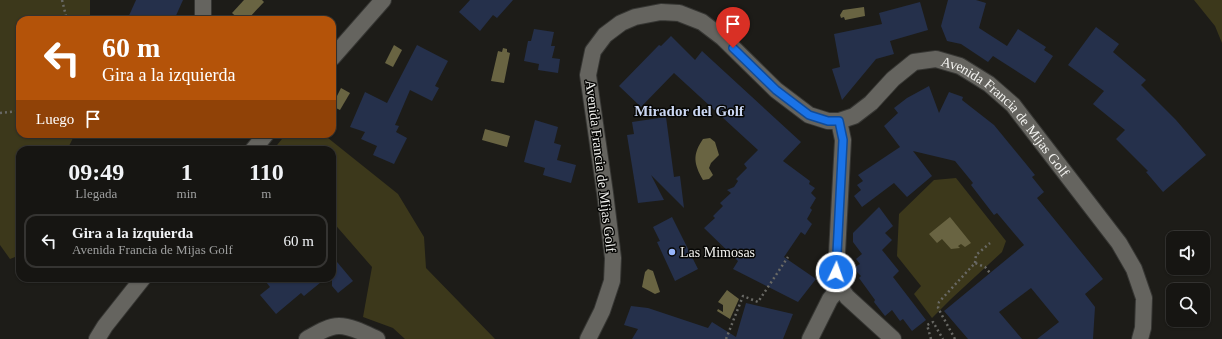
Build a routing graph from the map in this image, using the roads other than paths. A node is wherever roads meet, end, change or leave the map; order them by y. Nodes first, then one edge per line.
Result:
1 (203, 0) edge
2 (383, 0) edge
3 (203, 16) edge
4 (336, 53) edge
5 (839, 121) junction
6 (263, 138) edge
7 (256, 146) edge
8 (140, 282) edge
9 (840, 287) junction
10 (97, 339) edge
11 (307, 339) edge
12 (377, 339) edge
13 (588, 339) edge
14 (810, 339) edge
15 (893, 339) edge
16 (1140, 339) edge

1 - 3 street
2 - 4 street
5 - 9 street
5 - 13 street, Avenida Francia de Mijas Golf
5 - 16 street, Avenida Francia de Mijas Golf
6 - 7 street
8 - 10 street
9 - 14 street
9 - 15 street
11 - 12 street

